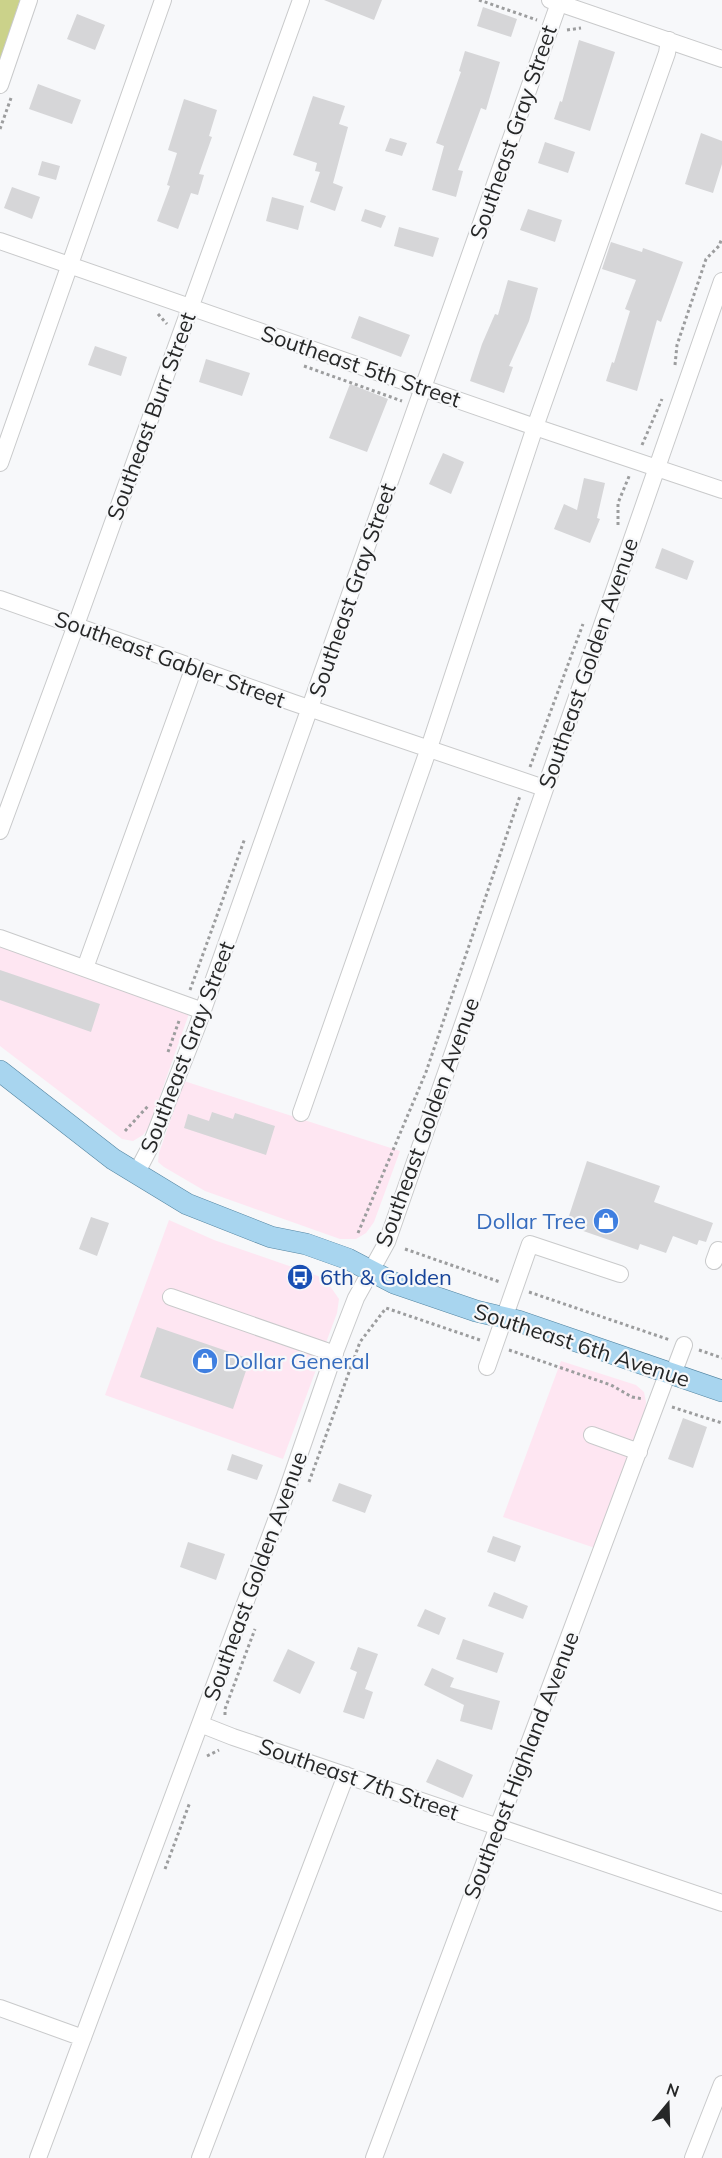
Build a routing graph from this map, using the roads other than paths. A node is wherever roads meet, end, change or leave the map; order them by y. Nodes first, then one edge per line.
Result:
1 (29, 0) edge
2 (163, 0) edge
3 (301, 0) edge
4 (554, 2) edge
5 (669, 40) junction
6 (722, 59) edge
7 (0, 85) edge
8 (0, 241) edge
9 (70, 266) junction
10 (722, 280) edge
11 (190, 307) junction
12 (423, 387) junction
13 (535, 427) junction
14 (0, 463) edge
15 (656, 467) junction
16 (722, 490) edge
17 (0, 599) edge
18 (76, 625) junction
19 (194, 667) junction
20 (310, 709) junction
21 (429, 748) junction
22 (544, 788) junction
23 (0, 831) edge
24 (0, 938) edge
25 (85, 968) junction
26 (203, 1011) junction
27 (0, 1071) edge
28 (301, 1113) dead end
29 (136, 1174) junction
30 (371, 1271) junction
31 (620, 1274) dead end
32 (171, 1297) dead end
33 (504, 1318) junction
34 (684, 1345) road end
35 (335, 1354) junction
36 (487, 1367) dead end
37 (671, 1373) junction
38 (722, 1391) edge
39 (592, 1435) dead end
40 (639, 1452) junction
41 (200, 1724) junction
42 (346, 1775) junction
43 (499, 1826) junction
44 (722, 1903) edge
45 (0, 2008) edge
46 (83, 2038) junction
47 (722, 2084) edge
48 (38, 2158) edge
49 (200, 2158) edge
50 (374, 2158) edge
51 (693, 2158) edge

1 - 7 street
2 - 9 street
3 - 11 street, Southeast Burr Street
4 - 5 street
4 - 12 street, Southeast Gray Street
5 - 6 street
5 - 13 street
8 - 9 street, Southeast 5th Street
9 - 11 street, Southeast 5th Street
9 - 14 street
10 - 15 street, Southeast Golden Avenue
11 - 12 street, Southeast 5th Street
11 - 18 street, Southeast Burr Street
12 - 13 street, Southeast 5th Street
12 - 20 street, Southeast Gray Street
13 - 15 street, Southeast 5th Street
13 - 21 street
15 - 16 street, Southeast 5th Street
15 - 22 street, Southeast Golden Avenue
17 - 18 street, Southeast Gabler Street
18 - 19 street, Southeast Gabler Street
18 - 23 street, Southeast Burr Street
19 - 20 street, Southeast Gabler Street
19 - 25 street
20 - 21 street, Southeast Gabler Street
20 - 26 street, Southeast Gray Street
21 - 22 street, Southeast Gabler Street
21 - 28 street
22 - 30 street, Southeast Golden Avenue
24 - 25 street
25 - 26 street
26 - 29 street, Southeast Gray Street
27 - 29 main road, Southeast 6th Avenue
29 - 30 main road, Southeast 6th Avenue
30 - 33 main road, Southeast 6th Avenue
30 - 35 street, Southeast Golden Avenue
31 - 33 street
32 - 35 street
33 - 36 street
33 - 37 main road, Southeast 6th Avenue
34 - 37 street, Southeast Highland Avenue
35 - 41 street, Southeast Golden Avenue
37 - 38 main road, Southeast 6th Avenue
37 - 40 street, Southeast Highland Avenue
39 - 40 street
40 - 43 street, Southeast Highland Avenue
41 - 42 street, Southeast 7th Street
41 - 46 street, Southeast Golden Avenue
42 - 43 street, Southeast 7th Street
42 - 49 street
43 - 44 street, Southeast 7th Street
43 - 50 street, Southeast Highland Avenue
45 - 46 street
46 - 48 street, Southeast Golden Avenue
47 - 51 street

